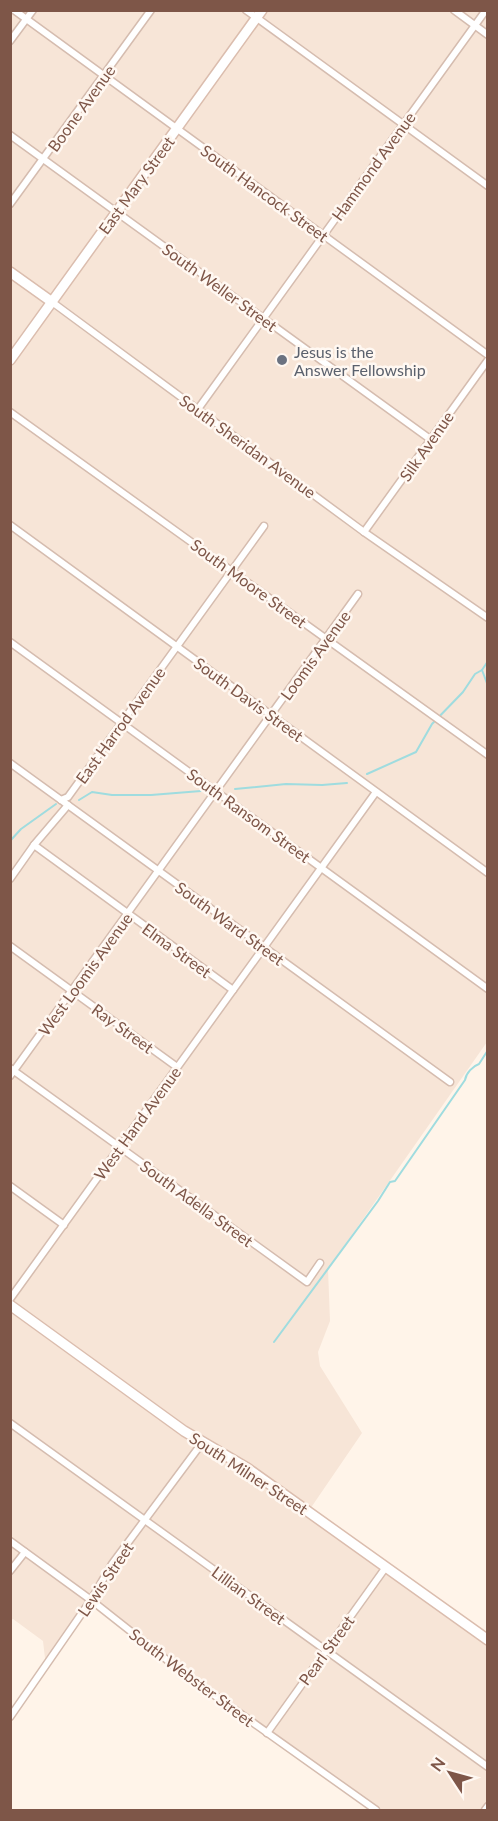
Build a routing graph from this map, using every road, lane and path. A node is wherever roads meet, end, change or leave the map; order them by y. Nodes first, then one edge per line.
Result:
1 (14, 10) edge
2 (33, 10) edge
3 (151, 10) edge
4 (246, 10) edge
5 (454, 10) edge
6 (486, 10) edge
7 (259, 14) edge
8 (26, 19) junction
9 (475, 25) junction
10 (488, 35) edge
11 (10, 41) edge
12 (104, 76) junction
13 (403, 125) junction
14 (177, 129) junction
15 (10, 135) edge
16 (44, 159) junction
17 (488, 186) edge
18 (10, 204) edge
19 (117, 212) junction
20 (323, 235) junction
21 (10, 272) edge
22 (52, 302) junction
23 (264, 318) junction
24 (488, 355) edge
25 (10, 360) edge
26 (488, 360) edge
27 (198, 409) junction
28 (10, 411) edge
29 (430, 439) junction
30 (10, 525) edge
31 (264, 526) dead end
32 (364, 532) junction
33 (232, 571) junction
34 (358, 594) dead end
35 (488, 618) edge
36 (326, 639) junction
37 (10, 642) edge
38 (177, 647) junction
39 (271, 716) junction
40 (122, 722) junction
41 (488, 755) edge
42 (10, 763) edge
43 (216, 791) junction
44 (376, 792) junction
45 (61, 800) junction
46 (68, 805) junction
47 (34, 845) junction
48 (321, 867) junction
49 (159, 871) junction
50 (488, 873) edge
51 (10, 879) edge
52 (128, 914) junction
53 (10, 946) edge
54 (264, 947) junction
55 (488, 989) edge
56 (233, 990) junction
57 (72, 991) junction
58 (177, 1067) junction
59 (12, 1072) edge
60 (450, 1082) dead end
61 (120, 1147) junction
62 (10, 1186) edge
63 (64, 1224) junction
64 (320, 1263) dead end
65 (10, 1299) edge
66 (10, 1305) edge
67 (10, 1423) edge
68 (202, 1443) junction
69 (145, 1520) junction
70 (10, 1541) edge
71 (25, 1552) junction
72 (386, 1567) junction
73 (10, 1571) edge
74 (91, 1600) junction
75 (488, 1640) edge
76 (326, 1650) junction
77 (10, 1717) edge
78 (267, 1732) junction
79 (488, 1767) edge
80 (488, 1806) edge
81 (376, 1810) edge
82 (485, 1810) edge

1 - 8 street, South Hancock Street
2 - 8 street
3 - 12 street, Boone Avenue
4 - 7 street
5 - 9 street
6 - 9 street, Hammond Avenue
7 - 13 street
7 - 14 street, East Mary Street
8 - 11 street
8 - 12 street, South Hancock Street
9 - 10 street
9 - 13 street, Hammond Avenue
12 - 14 street, South Hancock Street
12 - 16 street, Boone Avenue
13 - 17 street
13 - 20 street, Hammond Avenue
14 - 19 street, East Mary Street
14 - 20 street, South Hancock Street
15 - 16 street, South Weller Street
16 - 18 street, Boone Avenue
16 - 19 street, South Weller Street
19 - 22 street, East Mary Street
19 - 23 street, South Weller Street
20 - 23 street, Hammond Avenue
20 - 24 street, South Hancock Street
21 - 22 street, South Sheridan Avenue
22 - 25 street, East Mary Street
22 - 27 street, South Sheridan Avenue
23 - 27 street, Hammond Avenue
23 - 29 street, South Weller Street
26 - 29 street, Silk Avenue
27 - 32 street, South Sheridan Avenue
28 - 33 street, South Moore Street
29 - 32 street, Silk Avenue
30 - 38 street, South Davis Street
31 - 33 street, East Harrod Avenue
32 - 35 street, South Sheridan Avenue
33 - 36 street, South Moore Street
33 - 38 street, East Harrod Avenue
34 - 36 street, Loomis Avenue
36 - 39 street, Loomis Avenue
36 - 41 street, South Moore Street
37 - 40 street, South Ransom Street
38 - 39 street, South Davis Street
38 - 40 street, East Harrod Avenue
39 - 43 street, Loomis Avenue
39 - 44 street, South Davis Street
40 - 43 street, South Ransom Street
40 - 45 street, East Harrod Avenue
42 - 45 street, South Ward Street
43 - 48 street, South Ransom Street
43 - 49 street, West Loomis Avenue
44 - 48 street, West Hand Avenue
44 - 50 street, South Davis Street
45 - 46 street, South Ward Street
46 - 47 street
46 - 49 street, South Ward Street
47 - 51 street
47 - 52 street, Elma Street
48 - 54 street, West Hand Avenue
48 - 55 street, South Ransom Street
49 - 52 street, West Loomis Avenue
49 - 54 street, South Ward Street
52 - 56 street, Elma Street
52 - 57 street, West Loomis Avenue
53 - 57 street, Ray Street
54 - 56 street, West Hand Avenue
54 - 60 street, South Ward Street
56 - 58 street, West Hand Avenue
57 - 58 street, Ray Street
57 - 59 street, West Loomis Avenue
58 - 61 street, West Hand Avenue
59 - 61 street, South Adella Street
61 - 63 street, West Hand Avenue
61 - 64 street, South Adella Street
62 - 63 street
63 - 65 street, West Hand Avenue
66 - 68 street, South Milner Street
67 - 69 street, Lillian Street
68 - 69 street, Lewis Street
68 - 72 street, South Milner Street
69 - 74 street, Lewis Street
69 - 76 street, Lillian Street
70 - 71 street, South Webster Street
71 - 73 street
71 - 74 street, South Webster Street
72 - 75 street, South Milner Street
72 - 76 street, Pearl Street
74 - 77 street, Lewis Street
74 - 78 street, South Webster Street
76 - 78 street, Pearl Street
76 - 79 street, Lillian Street
78 - 81 street, South Webster Street
80 - 82 street

